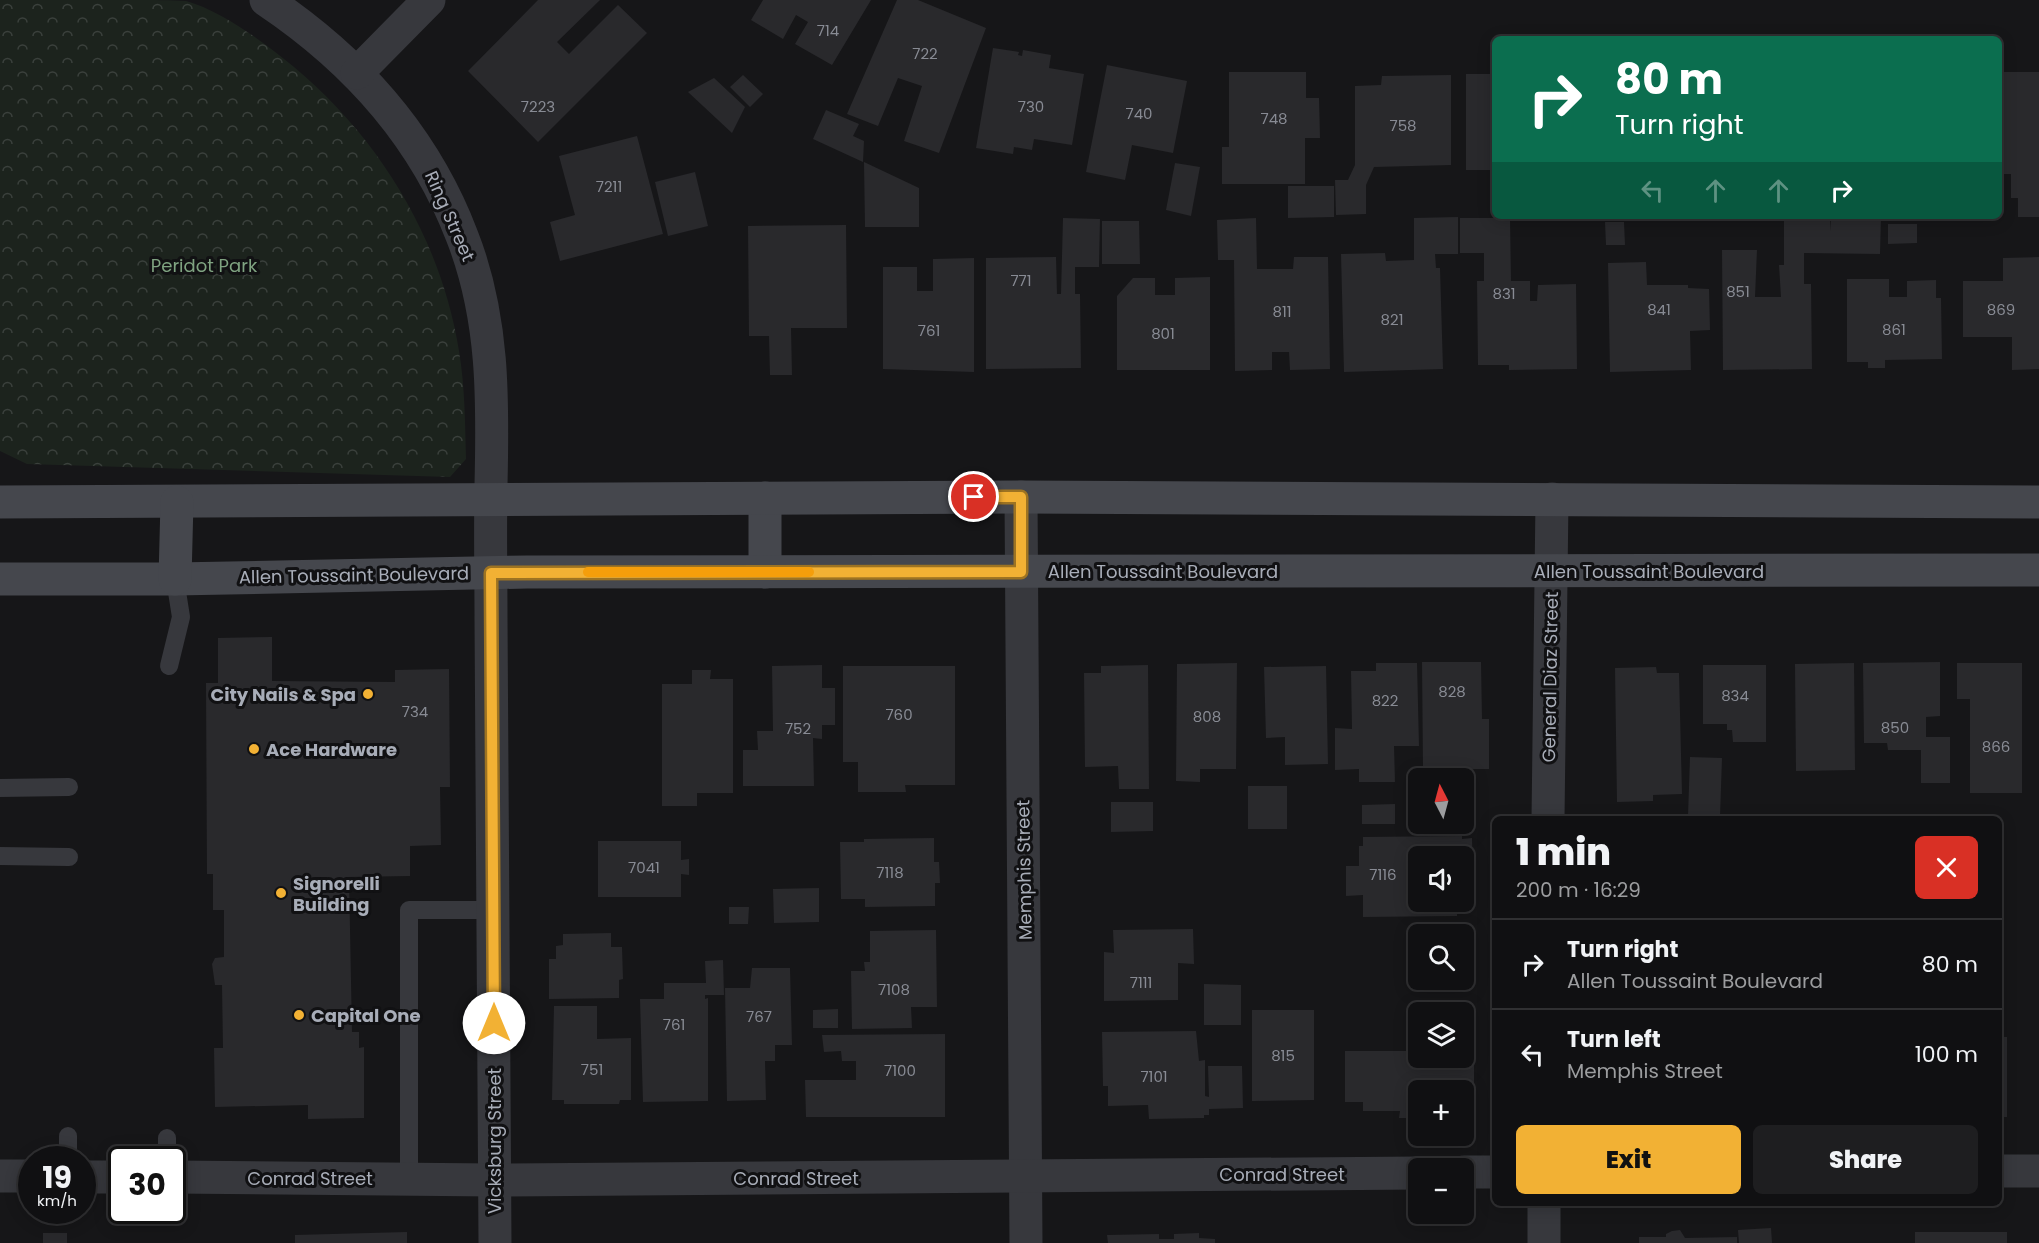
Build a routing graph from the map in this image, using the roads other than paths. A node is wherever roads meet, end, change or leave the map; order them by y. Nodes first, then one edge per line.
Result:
1 (266, 0) edge
2 (429, 0) edge
3 (357, 73) junction
4 (1021, 497) junction
5 (765, 498) junction
6 (491, 499) junction
7 (1552, 499) junction
8 (2039, 501) edge
9 (0, 502) edge
10 (177, 502) junction
11 (2039, 570) edge
12 (1551, 571) junction
13 (765, 572) junction
14 (1021, 572) junction
15 (491, 573) junction
16 (0, 579) edge
17 (175, 579) junction
18 (170, 666) dead end
19 (0, 788) edge
20 (69, 788) dead end
21 (1548, 816) edge
22 (0, 856) edge
23 (69, 857) dead end
24 (494, 910) junction
25 (68, 1136) dead end
26 (167, 1138) dead end
27 (68, 1146) edge
28 (167, 1146) edge
29 (1492, 1172) edge
30 (2002, 1172) edge
31 (2039, 1172) edge
32 (1408, 1173) edge
33 (1474, 1173) edge
34 (0, 1176) edge
35 (18, 1176) edge
36 (1026, 1176) junction
37 (186, 1177) edge
38 (409, 1179) junction
39 (494, 1180) junction
40 (1544, 1206) edge
41 (495, 1243) edge
42 (1026, 1243) edge
43 (1544, 1243) edge

1 - 3 street, Ring Street
2 - 3 street
3 - 6 street, Ring Street
4 - 5 main road
4 - 7 main road
4 - 14 street, Memphis Street
5 - 6 main road
5 - 13 main road
6 - 10 main road
6 - 15 street, Vicksburg Street
7 - 8 main road
7 - 12 street, General Diaz Street
9 - 10 main road
10 - 17 main road
11 - 12 main road, Allen Toussaint Boulevard
12 - 14 main road, Allen Toussaint Boulevard
12 - 21 street, General Diaz Street
13 - 14 main road, Allen Toussaint Boulevard
13 - 15 main road, Allen Toussaint Boulevard
14 - 36 street, Memphis Street
15 - 17 main road, Allen Toussaint Boulevard
15 - 24 street, Vicksburg Street
16 - 17 main road, Allen Toussaint Boulevard
17 - 18 lane
19 - 20 lane
22 - 23 lane
24 - 38 lane
24 - 39 street, Vicksburg Street
25 - 27 lane
26 - 28 lane
29 - 33 street
30 - 31 street
32 - 36 street, Conrad Street
34 - 35 street
36 - 39 street, Conrad Street
36 - 42 street, Memphis Street
37 - 38 street, Conrad Street
38 - 39 street, Conrad Street
39 - 41 street, Vicksburg Street
40 - 43 street

